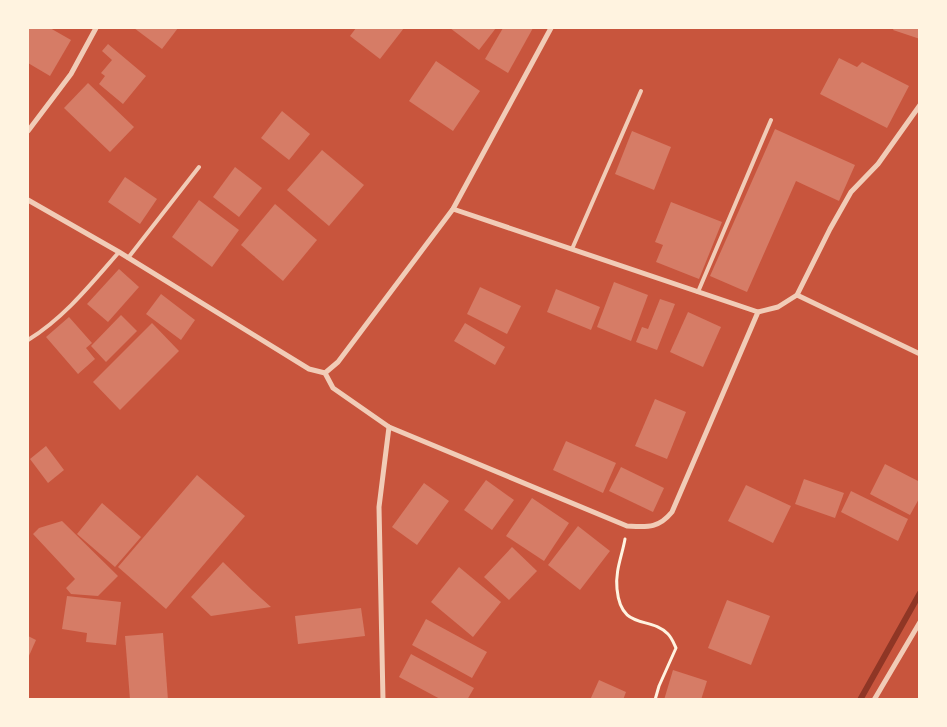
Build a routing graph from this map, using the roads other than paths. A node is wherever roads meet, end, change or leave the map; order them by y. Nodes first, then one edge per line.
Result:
1 (96, 28) edge
2 (552, 28) edge
3 (641, 91) dead end
4 (920, 105) edge
5 (771, 120) dead end
6 (28, 131) edge
7 (199, 167) dead end
8 (28, 200) edge
9 (453, 209) junction
10 (572, 249) junction
11 (119, 252) junction
12 (128, 258) junction
13 (698, 292) junction
14 (797, 295) junction
15 (758, 312) junction
16 (28, 340) edge
17 (920, 354) edge
18 (325, 373) junction
19 (389, 427) junction
20 (920, 622) edge
21 (383, 700) edge
22 (874, 700) edge

1 - 6 street
2 - 9 street
3 - 10 lane
4 - 14 street
5 - 13 lane
7 - 12 lane
8 - 11 street
9 - 10 street
9 - 18 street
10 - 13 street
11 - 12 street
11 - 16 lane
12 - 18 street
13 - 15 street
14 - 15 street
14 - 17 street
15 - 19 street
18 - 19 street
19 - 21 street
20 - 22 street

